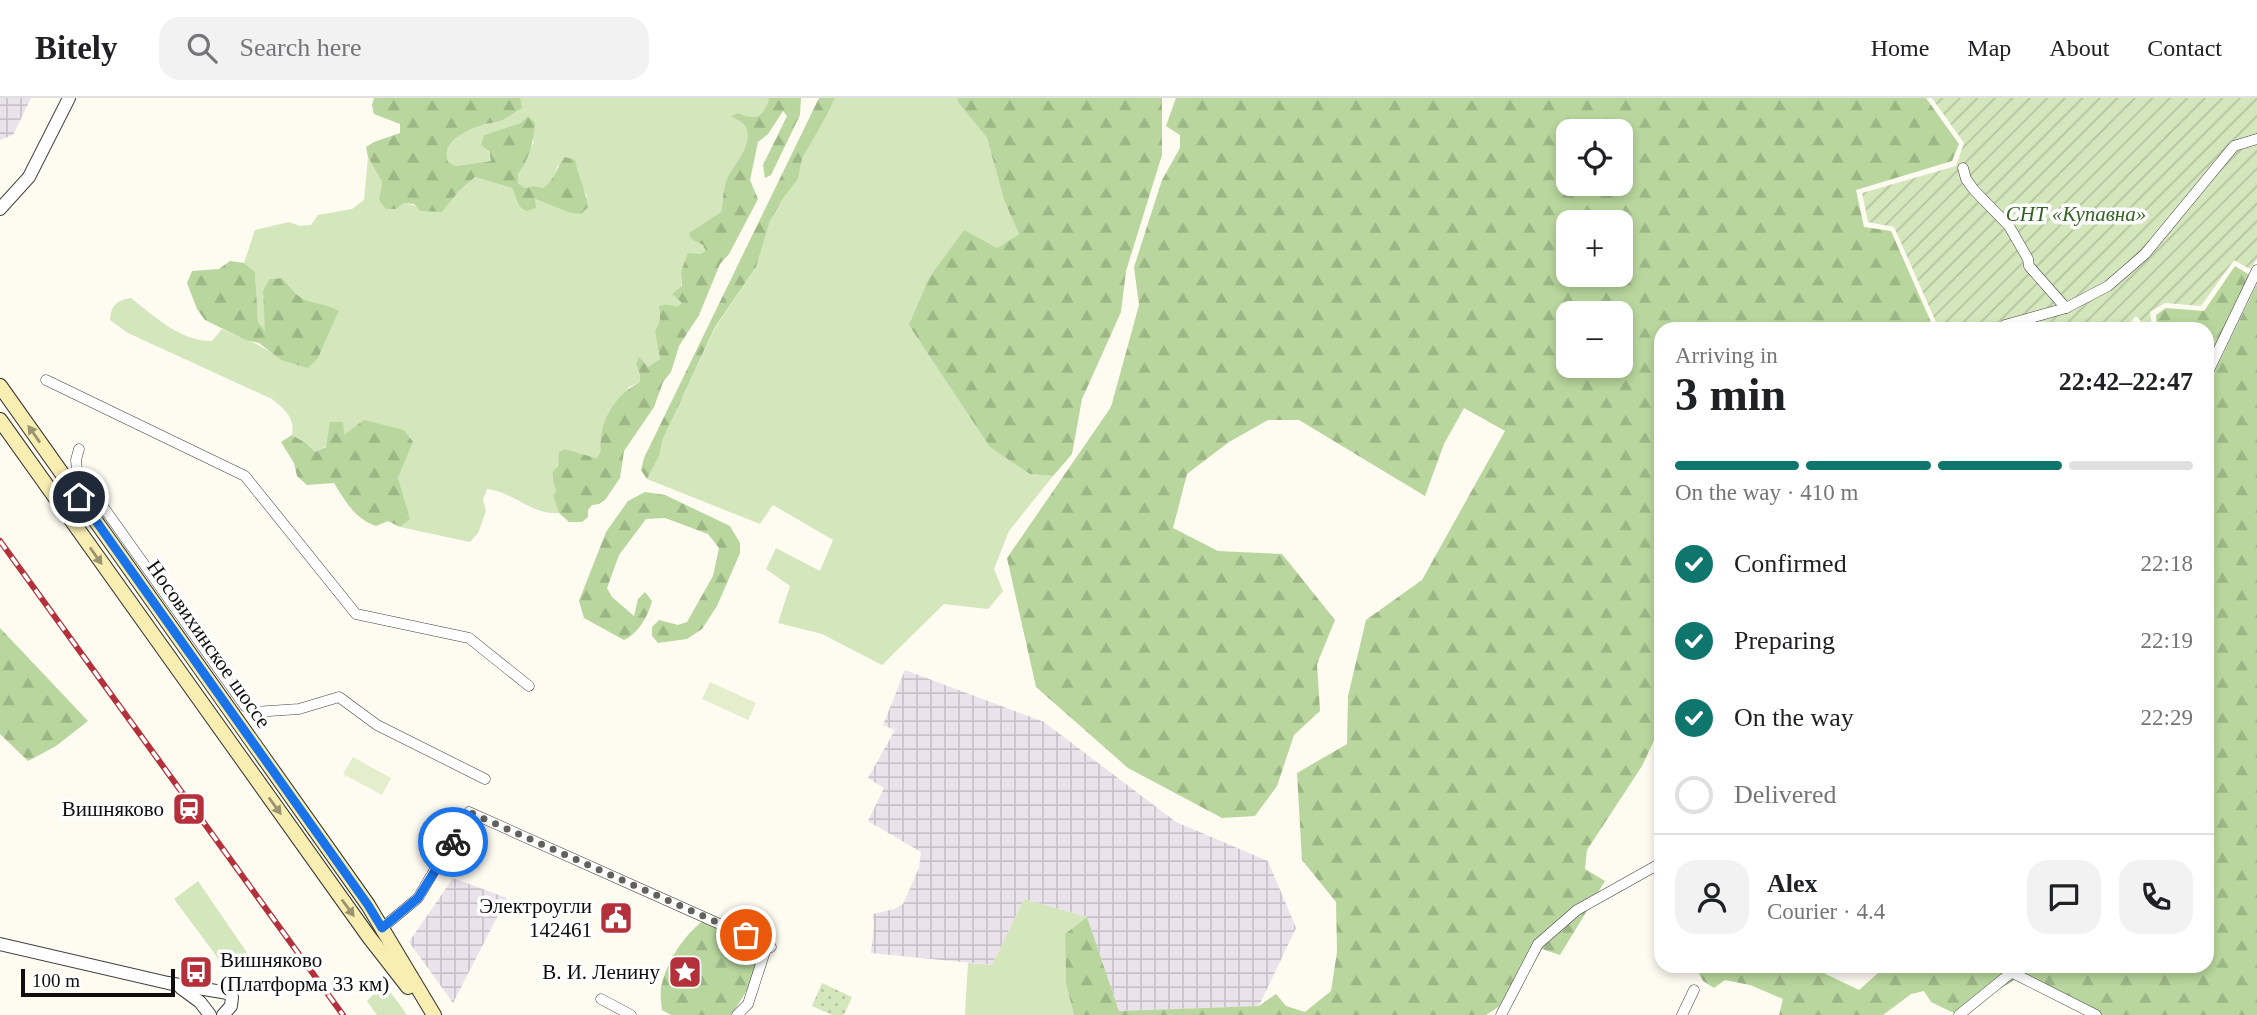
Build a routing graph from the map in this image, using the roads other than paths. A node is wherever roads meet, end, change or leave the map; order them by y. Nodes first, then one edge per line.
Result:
1 (69, 98) edge
2 (2257, 139) edge
3 (1963, 168) dead end
4 (0, 209) edge
5 (2257, 270) edge
6 (2066, 308) junction
7 (2016, 322) edge
8 (2214, 359) edge
9 (46, 380) dead end
10 (0, 386) edge
11 (0, 421) edge
12 (79, 450) dead end
13 (529, 686) dead end
14 (485, 779) dead end
15 (1654, 867) edge
16 (382, 928) junction
17 (369, 937) junction
18 (0, 944) edge
19 (2011, 973) edge
20 (2014, 973) edge
21 (168, 983) junction
22 (1694, 990) dead end
23 (601, 999) dead end
24 (227, 1011) edge
25 (1966, 1013) edge
26 (209, 1015) edge
27 (432, 1015) edge
28 (631, 1015) edge
29 (737, 1015) edge
30 (1501, 1015) edge
31 (1682, 1015) edge
32 (2096, 1015) edge

1 - 4 street
2 - 6 street
3 - 6 street
5 - 8 street
6 - 7 street
9 - 13 street
16 -> 10 main road, Носовихинское шоссе
11 -> 17 main road, Носовихинское шоссе
12 - 14 street
15 - 30 street
16 - 17 street
16 - 27 main road, Носовихинское шоссе
16 - 29 street
17 - 27 main road, Носовихинское шоссе
18 - 21 street
19 - 25 street
20 - 32 street
21 - 24 street
21 - 26 street
22 - 31 street
23 - 28 street

